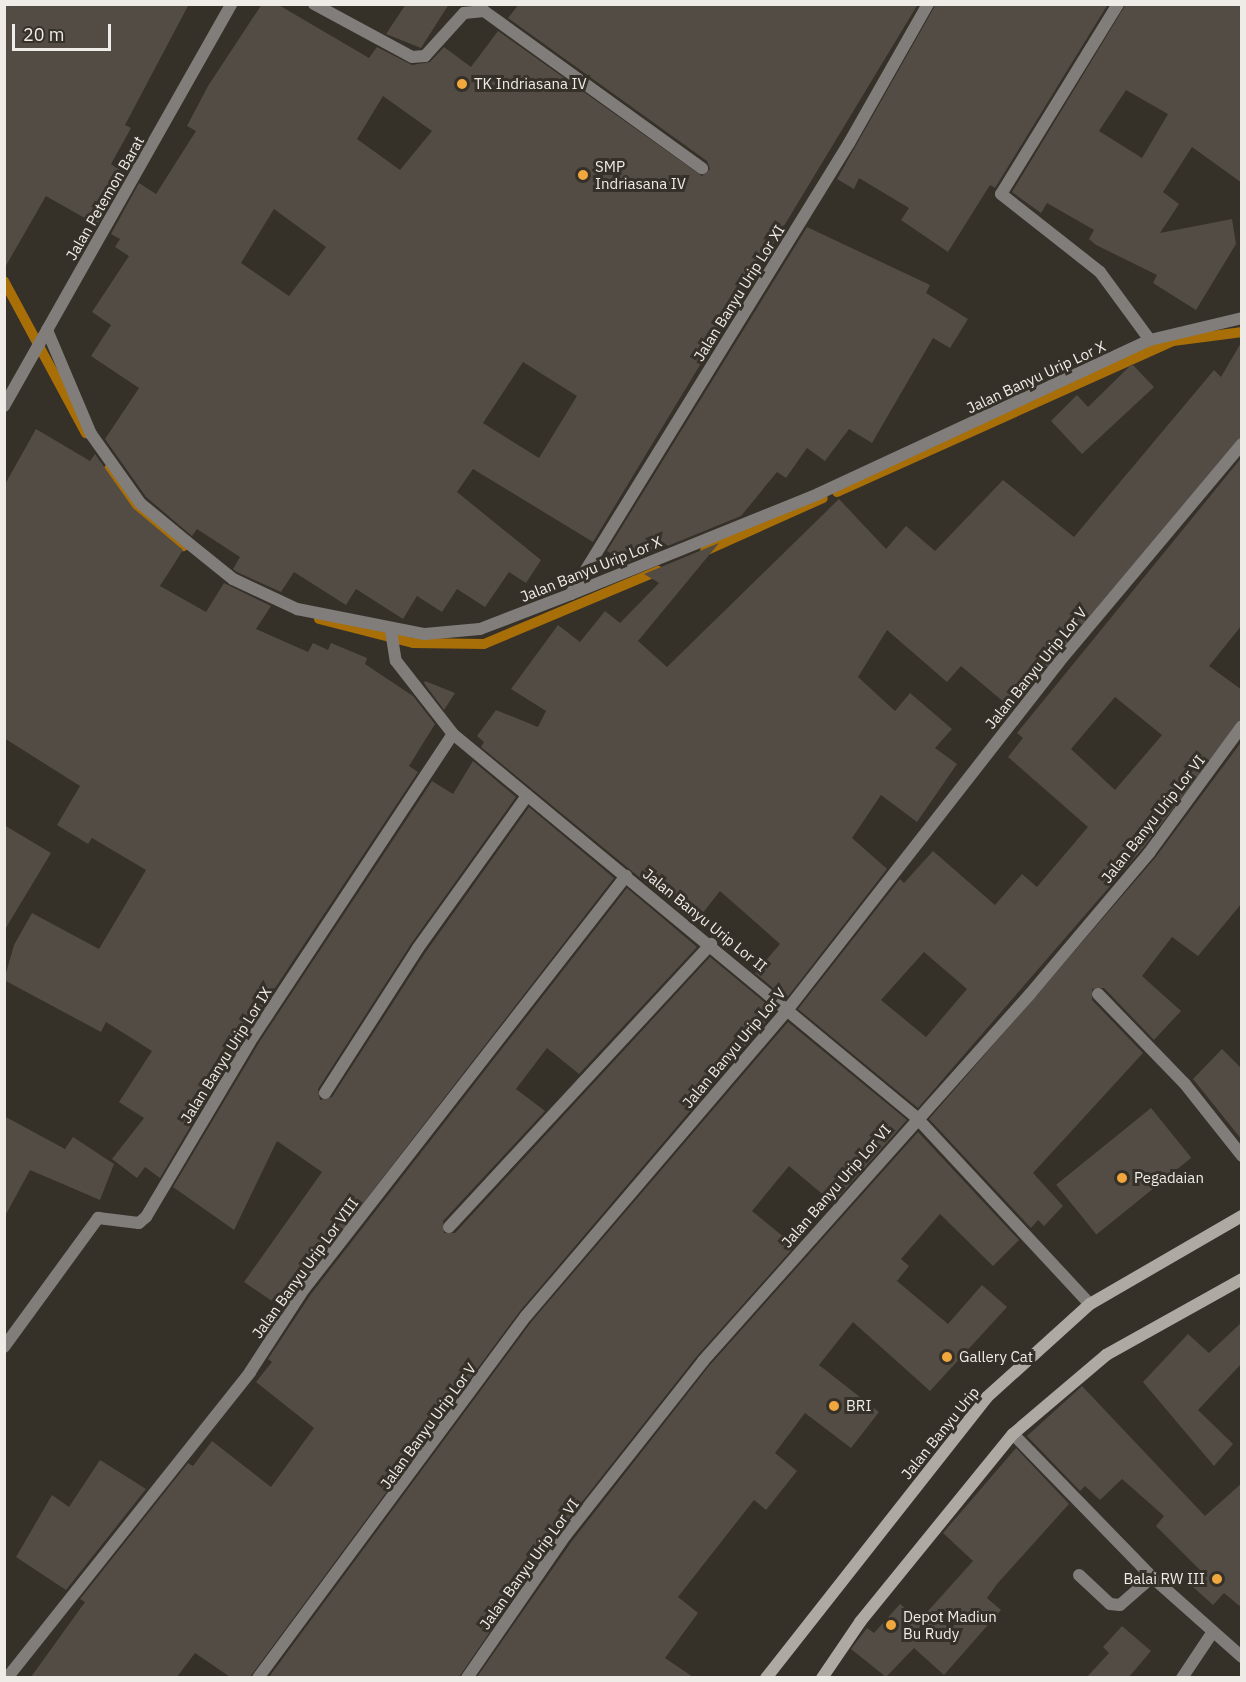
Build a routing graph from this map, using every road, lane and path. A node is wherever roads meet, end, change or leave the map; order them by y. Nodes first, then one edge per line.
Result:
1 (231, 4) edge
2 (314, 4) edge
3 (928, 4) edge
4 (1118, 4) edge
5 (702, 168) dead end
6 (1242, 318) edge
7 (44, 334) junction
8 (1150, 340) junction
9 (4, 406) edge
10 (1242, 444) edge
11 (571, 594) junction
12 (391, 634) junction
13 (1242, 726) edge
14 (453, 734) junction
15 (526, 797) junction
16 (627, 876) junction
17 (711, 944) junction
18 (1098, 994) dead end
19 (789, 1009) junction
20 (325, 1093) dead end
21 (916, 1117) junction
22 (1242, 1156) edge
23 (1242, 1216) edge
24 (449, 1227) dead end
25 (1242, 1279) edge
26 (1090, 1304) junction
27 (4, 1347) edge
28 (1013, 1434) junction
29 (1079, 1575) dead end
30 (1152, 1577) junction
31 (1212, 1633) junction
32 (1242, 1657) edge
33 (7, 1677) edge
34 (258, 1677) edge
35 (467, 1677) edge
36 (766, 1677) edge
37 (822, 1677) edge
38 (1182, 1677) edge

1 - 7 street, Jalan Petemon Barat
2 - 5 street
3 - 11 street, Jalan Banyu Urip Lor XI
4 - 8 street
6 - 8 street, Jalan Banyu Urip Lor X
7 - 9 street, Jalan Petemon Barat
7 - 12 street, Jalan Banyu Urip Lor X
8 - 11 street, Jalan Banyu Urip Lor X
10 - 19 street, Jalan Banyu Urip Lor V
11 - 12 street, Jalan Banyu Urip Lor X
12 - 14 street, Jalan Banyu Urip Lor II
13 - 21 street, Jalan Banyu Urip Lor VI
14 - 15 street, Jalan Banyu Urip Lor II
14 - 27 street, Jalan Banyu Urip Lor IX
15 - 16 street, Jalan Banyu Urip Lor II
15 - 20 street
16 - 17 street, Jalan Banyu Urip Lor II
16 - 33 street, Jalan Banyu Urip Lor VIII
17 - 19 street, Jalan Banyu Urip Lor II
17 - 24 street
18 - 22 street
19 - 21 street, Jalan Banyu Urip Lor II
19 - 34 street, Jalan Banyu Urip Lor V
21 - 26 street, Jalan Banyu Urip Lor II
21 - 35 street, Jalan Banyu Urip Lor VI
23 - 26 main road, Jalan Banyu Urip
25 - 28 main road
26 - 36 main road, Jalan Banyu Urip
28 - 30 street
28 - 37 main road
29 - 30 street
30 - 31 street
31 - 32 street
31 - 38 street

